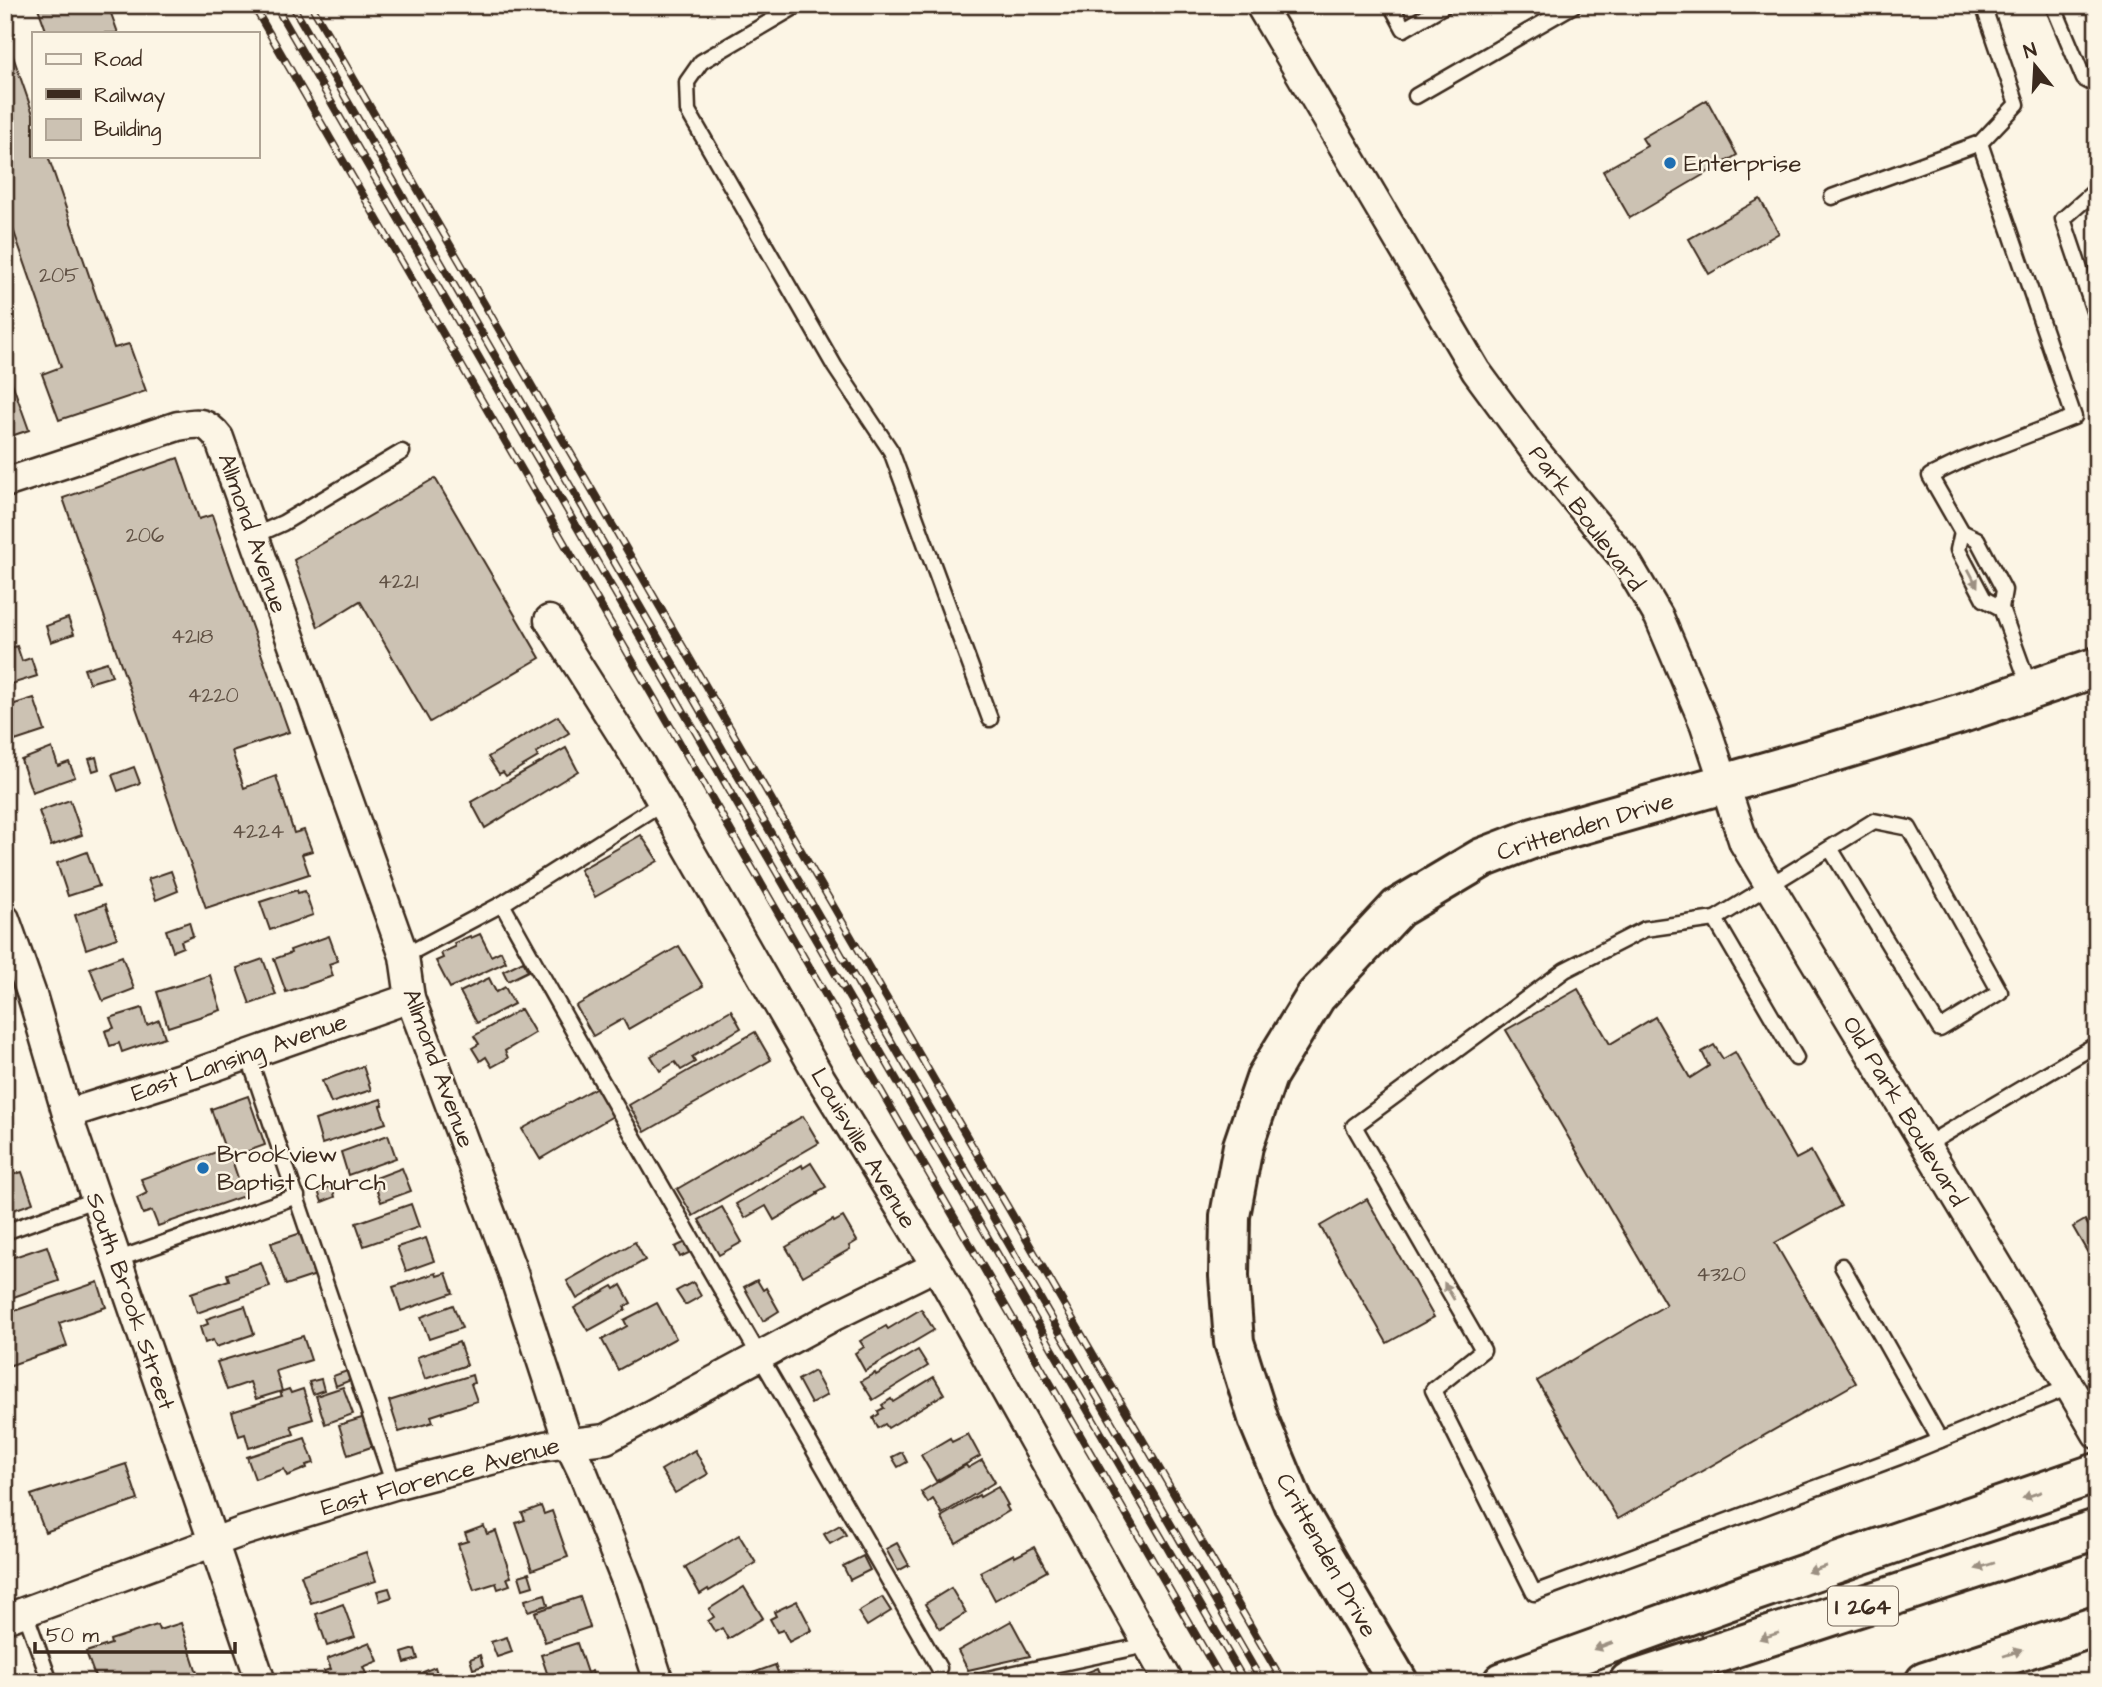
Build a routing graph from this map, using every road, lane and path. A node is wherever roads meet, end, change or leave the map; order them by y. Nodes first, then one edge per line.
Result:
1 (798, 5) edge
2 (1260, 5) edge
3 (1391, 5) edge
4 (1445, 5) edge
5 (1574, 5) edge
6 (1983, 5) edge
7 (2053, 5) edge
8 (2097, 86) edge
9 (1416, 96) dead end
10 (1980, 143) junction
11 (2097, 189) edge
12 (1832, 197) dead end
13 (2097, 320) edge
14 (402, 452) dead end
15 (5, 484) edge
16 (1962, 533) junction
17 (254, 536) junction
18 (2001, 608) junction
19 (549, 620) dead end
20 (2097, 667) edge
21 (2031, 689) junction
22 (990, 719) dead end
23 (1724, 783) junction
24 (663, 802) junction
25 (1830, 848) junction
26 (1769, 885) junction
27 (502, 904) junction
28 (5, 919) edge
29 (1715, 919) junction
30 (404, 956) junction
31 (410, 998) junction
32 (2097, 1045) edge
33 (248, 1055) junction
34 (1796, 1058) dead end
35 (67, 1114) junction
36 (1926, 1145) junction
37 (297, 1196) junction
38 (97, 1199) junction
39 (5, 1232) edge
40 (116, 1260) junction
41 (936, 1266) junction
42 (1842, 1266) dead end
43 (761, 1355) junction
44 (2069, 1387) junction
45 (2097, 1434) edge
46 (1940, 1440) junction
47 (568, 1443) junction
48 (2097, 1473) edge
49 (394, 1485) junction
50 (2097, 1529) edge
51 (213, 1542) junction
52 (15, 1615) edge
53 (2097, 1626) edge
54 (1147, 1645) junction
55 (939, 1668) dead end
56 (50, 1682) edge
57 (261, 1682) edge
58 (659, 1682) edge
59 (973, 1682) edge
60 (1169, 1682) edge
61 (1398, 1682) edge
62 (1503, 1682) edge
63 (1629, 1682) edge
64 (1925, 1682) edge

1 - 22 lane
2 - 23 street, Park Boulevard
3 - 4 lane
5 - 9 lane
6 - 10 lane
7 - 8 lane
10 - 12 lane
10 - 16 lane
11 - 13 lane
14 - 17 lane
15 - 17 street, Allmond Avenue
16 - 18 lane
16 -> 18 lane
17 - 30 street, Allmond Avenue
18 - 21 lane
19 - 24 street, Louisville Avenue
20 - 21 main road
21 - 23 main road
23 - 26 street, Old Park Boulevard
23 - 61 main road, Crittenden Drive
24 - 27 lane
24 - 41 street, Louisville Avenue
25 - 25 lane
25 - 26 lane
26 - 29 lane
26 - 36 street, Old Park Boulevard
27 - 30 lane
27 - 43 lane
28 - 35 street, South Brook Street
29 - 34 lane
46 -> 29 lane
30 - 31 street, Allmond Avenue
31 - 33 street, East Lansing Avenue
31 - 47 street, Allmond Avenue
32 - 36 lane
33 - 35 street, East Lansing Avenue
33 - 37 lane
35 - 38 street, South Brook Street
36 - 44 street, Old Park Boulevard
37 - 40 lane
37 - 49 lane
38 - 39 lane
38 - 40 street, South Brook Street
40 - 51 street, South Brook Street
41 - 43 street, East Florence Avenue
41 - 54 street, Louisville Avenue
42 - 46 lane
43 - 47 street, East Florence Avenue
43 - 55 lane
44 - 45 street, Old Park Boulevard
44 - 46 lane
47 - 49 street, East Florence Avenue
47 - 58 street, Allmond Avenue
48 -> 62 main road
49 - 51 street, East Florence Avenue
50 -> 63 main road, I 264
51 - 52 street, East Florence Avenue
51 - 57 street, South Brook Street
52 - 56 lane
64 -> 53 main road
54 - 59 lane
54 - 60 street, Louisville Avenue

